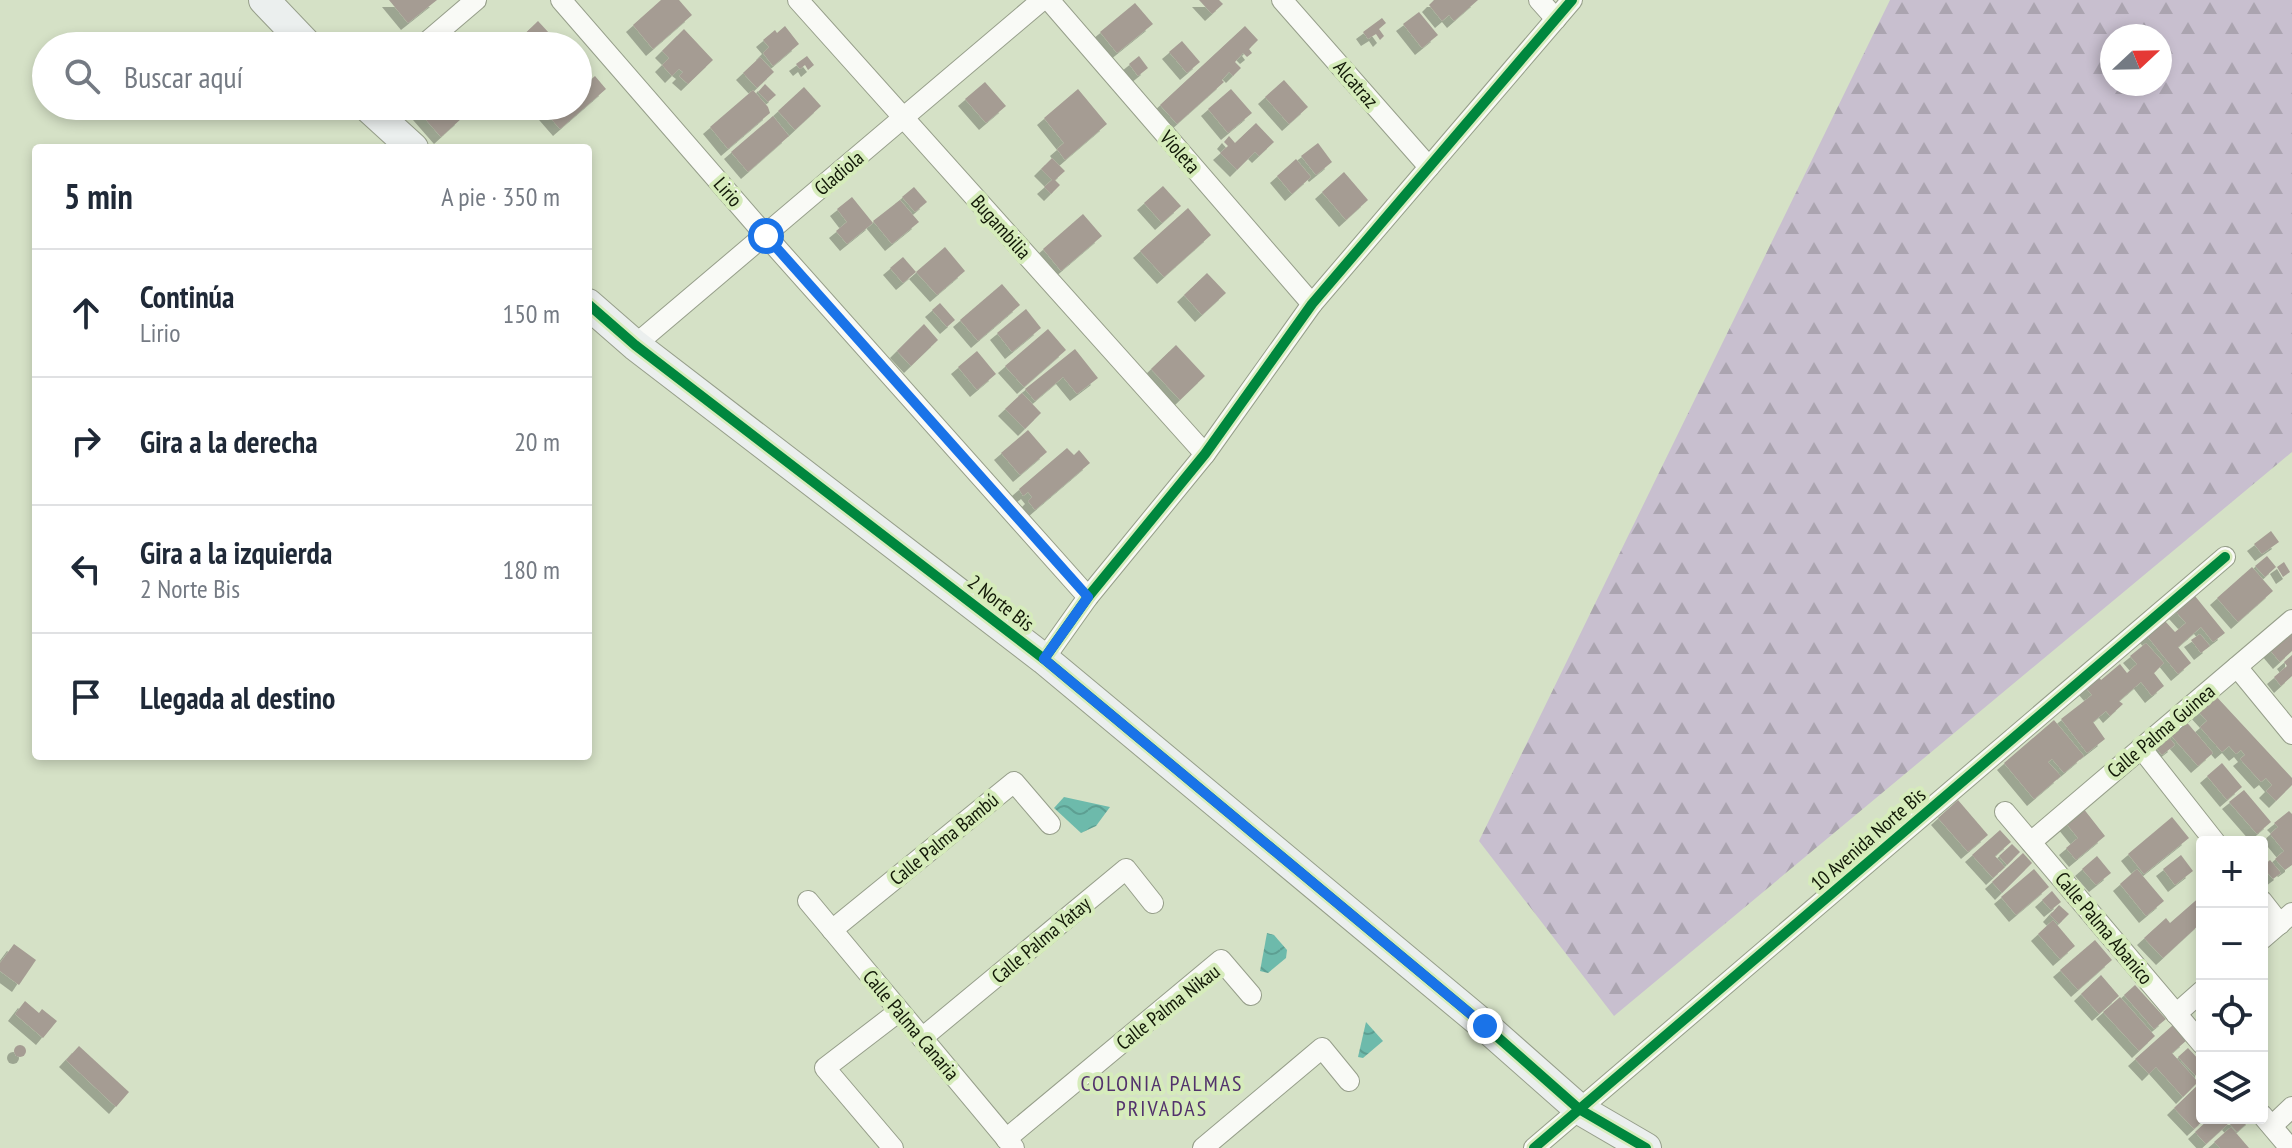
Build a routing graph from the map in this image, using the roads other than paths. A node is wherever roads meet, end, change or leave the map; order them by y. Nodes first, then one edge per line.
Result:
1 (264, 0) edge
2 (476, 0) edge
3 (561, 0) edge
4 (798, 0) edge
5 (1042, 0) edge
6 (1049, 0) edge
7 (1282, 0) edge
8 (1539, 0) edge
9 (1572, 0) edge
10 (1556, 19) junction
11 (295, 32) edge
12 (438, 32) edge
13 (589, 32) edge
14 (592, 36) edge
15 (904, 118) junction
16 (382, 120) edge
17 (409, 144) edge
18 (1429, 167) junction
19 (766, 236) junction
20 (1312, 304) junction
21 (592, 307) edge
22 (635, 345) junction
23 (1205, 454) junction
24 (2225, 557) dead end
25 (1088, 597) junction
26 (2292, 620) edge
27 (1044, 659) junction
28 (2237, 667) junction
29 (2292, 734) edge
30 (2141, 748) junction
31 (2005, 812) dead end
32 (1050, 824) dead end
33 (2210, 836) edge
34 (2031, 842) junction
35 (808, 901) dead end
36 (1153, 903) dead end
37 (2268, 905) edge
38 (2286, 918) edge
39 (832, 930) junction
40 (2268, 934) edge
41 (1251, 995) dead end
42 (2196, 996) edge
43 (898, 1012) junction
44 (2176, 1014) junction
45 (2196, 1037) edge
46 (922, 1038) junction
47 (1349, 1081) dead end
48 (2292, 1107) edge
49 (1579, 1109) junction
50 (2268, 1119) edge
51 (2268, 1121) edge
52 (1010, 1143) edge
53 (893, 1148) edge
54 (1203, 1148) edge
55 (1534, 1148) edge
56 (1646, 1148) edge
57 (2290, 1148) edge

1 - 11 street
2 - 12 street
3 - 13 street, Lirio
4 - 15 street, Bugambilia
5 - 15 street, Gladiola
6 - 20 street, Violeta
7 - 18 street, Alcatraz
8 - 10 street
9 - 10 street
10 - 18 street
14 - 19 street, Lirio
15 - 19 street, Gladiola
15 - 23 street, Bugambilia
16 - 17 street
18 - 20 street
19 - 22 street, Gladiola
19 - 25 street, Lirio
20 - 23 street
21 - 22 street, 2 Norte Bis
22 - 27 street, 2 Norte Bis
23 - 25 street
24 - 49 street, 10 Avenida Norte Bis
25 - 27 street
26 - 28 street, Calle Palma Guinea
27 - 49 street, 2 Norte Bis
28 - 29 street
28 - 30 street, Calle Palma Guinea
30 - 33 street
30 - 34 street, Calle Palma Guinea
31 - 34 street, Calle Palma Abanico
32 - 39 street, Calle Palma Bambú
34 - 44 street, Calle Palma Abanico
35 - 39 street, Calle Palma Canaria
36 - 46 street, Calle Palma Yatay
37 - 38 street
38 - 40 street
39 - 43 street, Calle Palma Canaria
41 - 52 street, Calle Palma Nikau
42 - 44 street
43 - 46 street, Calle Palma Canaria
43 - 53 street
44 - 45 street, Calle Palma Abanico
46 - 52 street, Calle Palma Canaria
47 - 54 street
48 - 50 street
49 - 55 street, 10 Avenida Norte Bis
49 - 56 street, 2 Norte Bis
51 - 57 street

